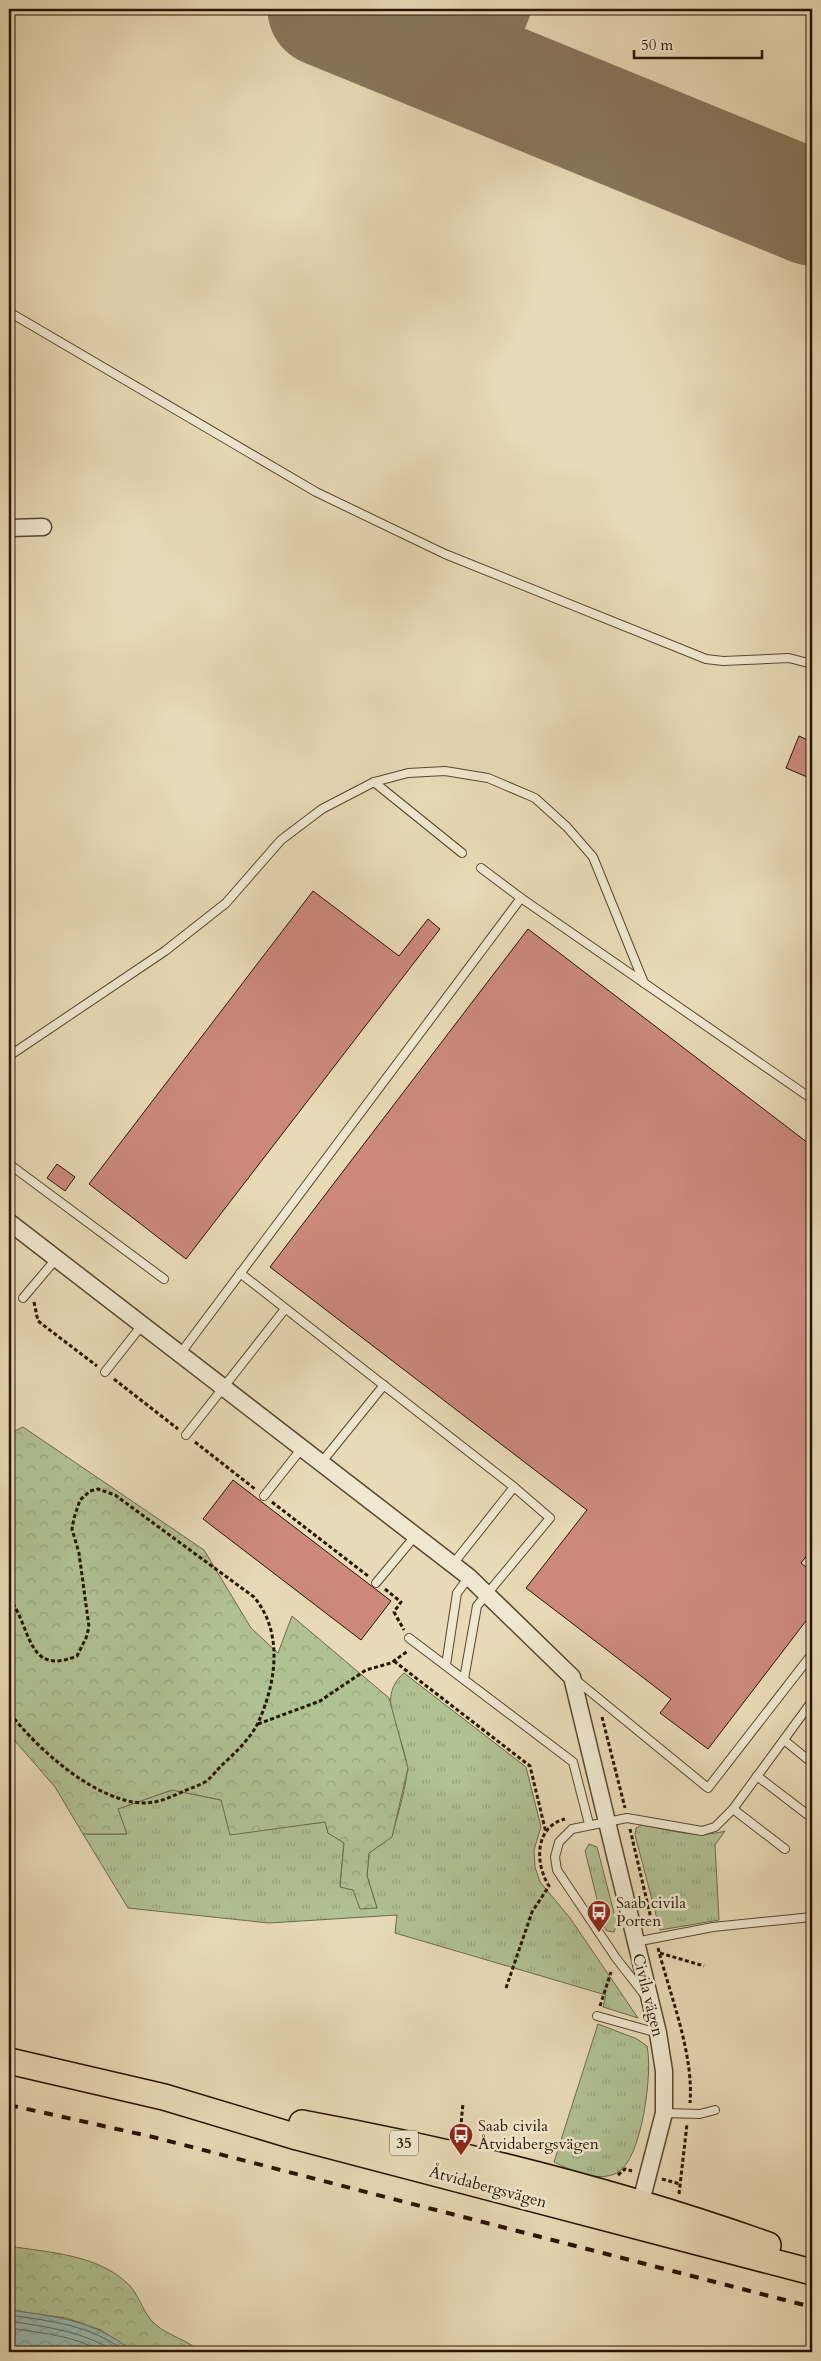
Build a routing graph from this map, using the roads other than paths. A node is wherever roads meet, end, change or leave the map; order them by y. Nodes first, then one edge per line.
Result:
1 (9, 312) edge
2 (43, 527) dead end
3 (9, 528) edge
4 (812, 664) edge
5 (374, 782) junction
6 (462, 853) dead end
7 (481, 868) dead end
8 (521, 898) junction
9 (644, 983) junction
10 (9, 1056) edge
11 (812, 1099) edge
12 (9, 1164) edge
13 (9, 1222) edge
14 (56, 1259) junction
15 (240, 1273) junction
16 (164, 1279) dead end
17 (23, 1298) dead end
18 (285, 1309) junction
19 (142, 1325) junction
20 (180, 1354) junction
21 (105, 1372) road end
22 (384, 1385) junction
23 (224, 1388) junction
24 (186, 1435) road end
25 (302, 1448) junction
26 (322, 1463) junction
27 (514, 1487) junction
28 (264, 1496) road end
29 (416, 1535) junction
30 (453, 1564) junction
31 (469, 1576) junction
32 (376, 1582) road end
33 (486, 1593) junction
34 (409, 1638) road end
35 (812, 1654) edge
36 (446, 1665) junction
37 (572, 1677) junction
38 (464, 1678) junction
39 (812, 1705) edge
40 (784, 1740) junction
41 (812, 1763) edge
42 (757, 1776) junction
43 (733, 1809) junction
44 (808, 1816) dead end
45 (607, 1821) junction
46 (589, 1824) junction
47 (785, 1849) dead end
48 (812, 1917) edge
49 (635, 1942) junction
50 (650, 2001) junction
51 (597, 2016) road end
52 (658, 2033) junction
53 (9, 2061) edge
54 (715, 2110) dead end
55 (664, 2113) junction
56 (638, 2214) junction
57 (812, 2261) edge
58 (812, 2272) edge

1 - 4 lane
2 - 3 street
5 - 6 lane
5 - 9 lane
5 - 10 lane
7 - 8 lane
8 - 9 lane
8 - 15 lane
9 - 11 lane
12 - 16 lane
13 - 14 street
14 - 17 lane
14 - 19 street
15 - 18 lane
15 - 20 lane
18 - 22 lane
18 - 23 lane
19 - 20 street
19 - 21 lane
20 - 23 street
22 - 26 lane
22 - 27 lane
23 - 24 lane
23 - 25 street
25 - 26 street
25 - 28 lane
26 - 29 street
27 - 30 lane
27 - 33 lane
29 - 30 street
29 - 32 lane
30 - 31 street
31 - 33 street
31 - 36 lane
33 - 37 street
33 - 38 lane
34 - 36 lane
35 - 37 lane
36 - 38 lane
37 - 45 street, Civila vägen
38 - 46 lane
39 - 40 lane
40 - 41 lane
40 - 42 lane
42 - 43 lane
42 - 44 lane
43 - 45 lane
43 - 47 lane
45 - 46 lane
45 - 49 street, Civila vägen
46 - 50 lane
48 - 49 lane
49 - 50 street, Civila vägen
50 - 52 street, Civila vägen
51 - 52 lane
52 - 55 street, Civila vägen
53 - 56 main road, Åtvidabergsvägen / 35
54 - 55 lane
55 - 56 street, Civila vägen
56 - 57 main road, Åtvidabergsvägen / 35
56 - 58 main road, Åtvidabergsvägen / 35

